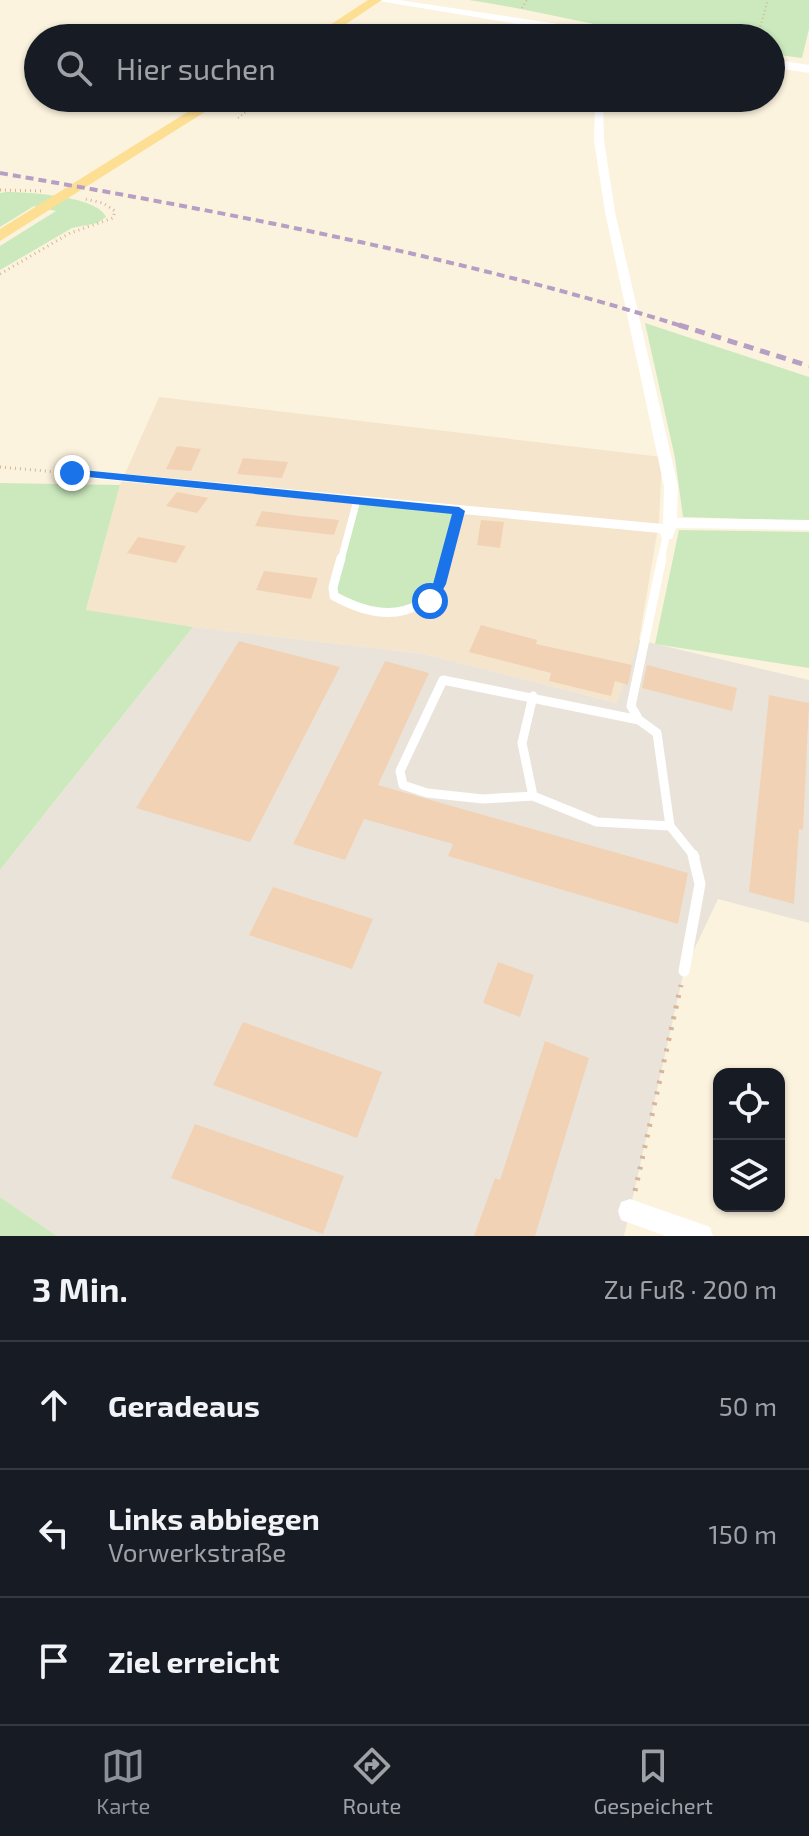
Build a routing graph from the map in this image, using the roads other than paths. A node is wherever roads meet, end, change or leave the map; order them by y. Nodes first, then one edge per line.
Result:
1 (377, 0) edge
2 (406, 2) edge
3 (347, 18) junction
4 (338, 24) edge
5 (534, 24) edge
6 (785, 65) edge
7 (809, 69) edge
8 (198, 112) edge
9 (600, 112) edge
10 (0, 236) edge
11 (72, 473) road end
12 (357, 500) junction
13 (459, 511) junction
14 (809, 525) edge
15 (668, 530) junction
16 (533, 696) junction
17 (639, 720) junction
18 (533, 796) junction
19 (670, 826) junction
20 (684, 971) road end
21 (630, 1211) road end
22 (701, 1236) edge

1 - 2 main road
1 - 3 main road
2 - 3 main road
2 - 5 main road
3 - 4 main road
6 - 7 main road
8 - 10 main road
9 - 15 street
11 - 12 street
12 - 13 street
12 - 13 lane
13 - 15 street
14 - 15 street
15 - 17 lane
16 - 17 lane
16 - 18 lane
16 - 18 lane
17 - 19 lane
18 - 19 lane
19 - 20 lane
21 - 22 street

